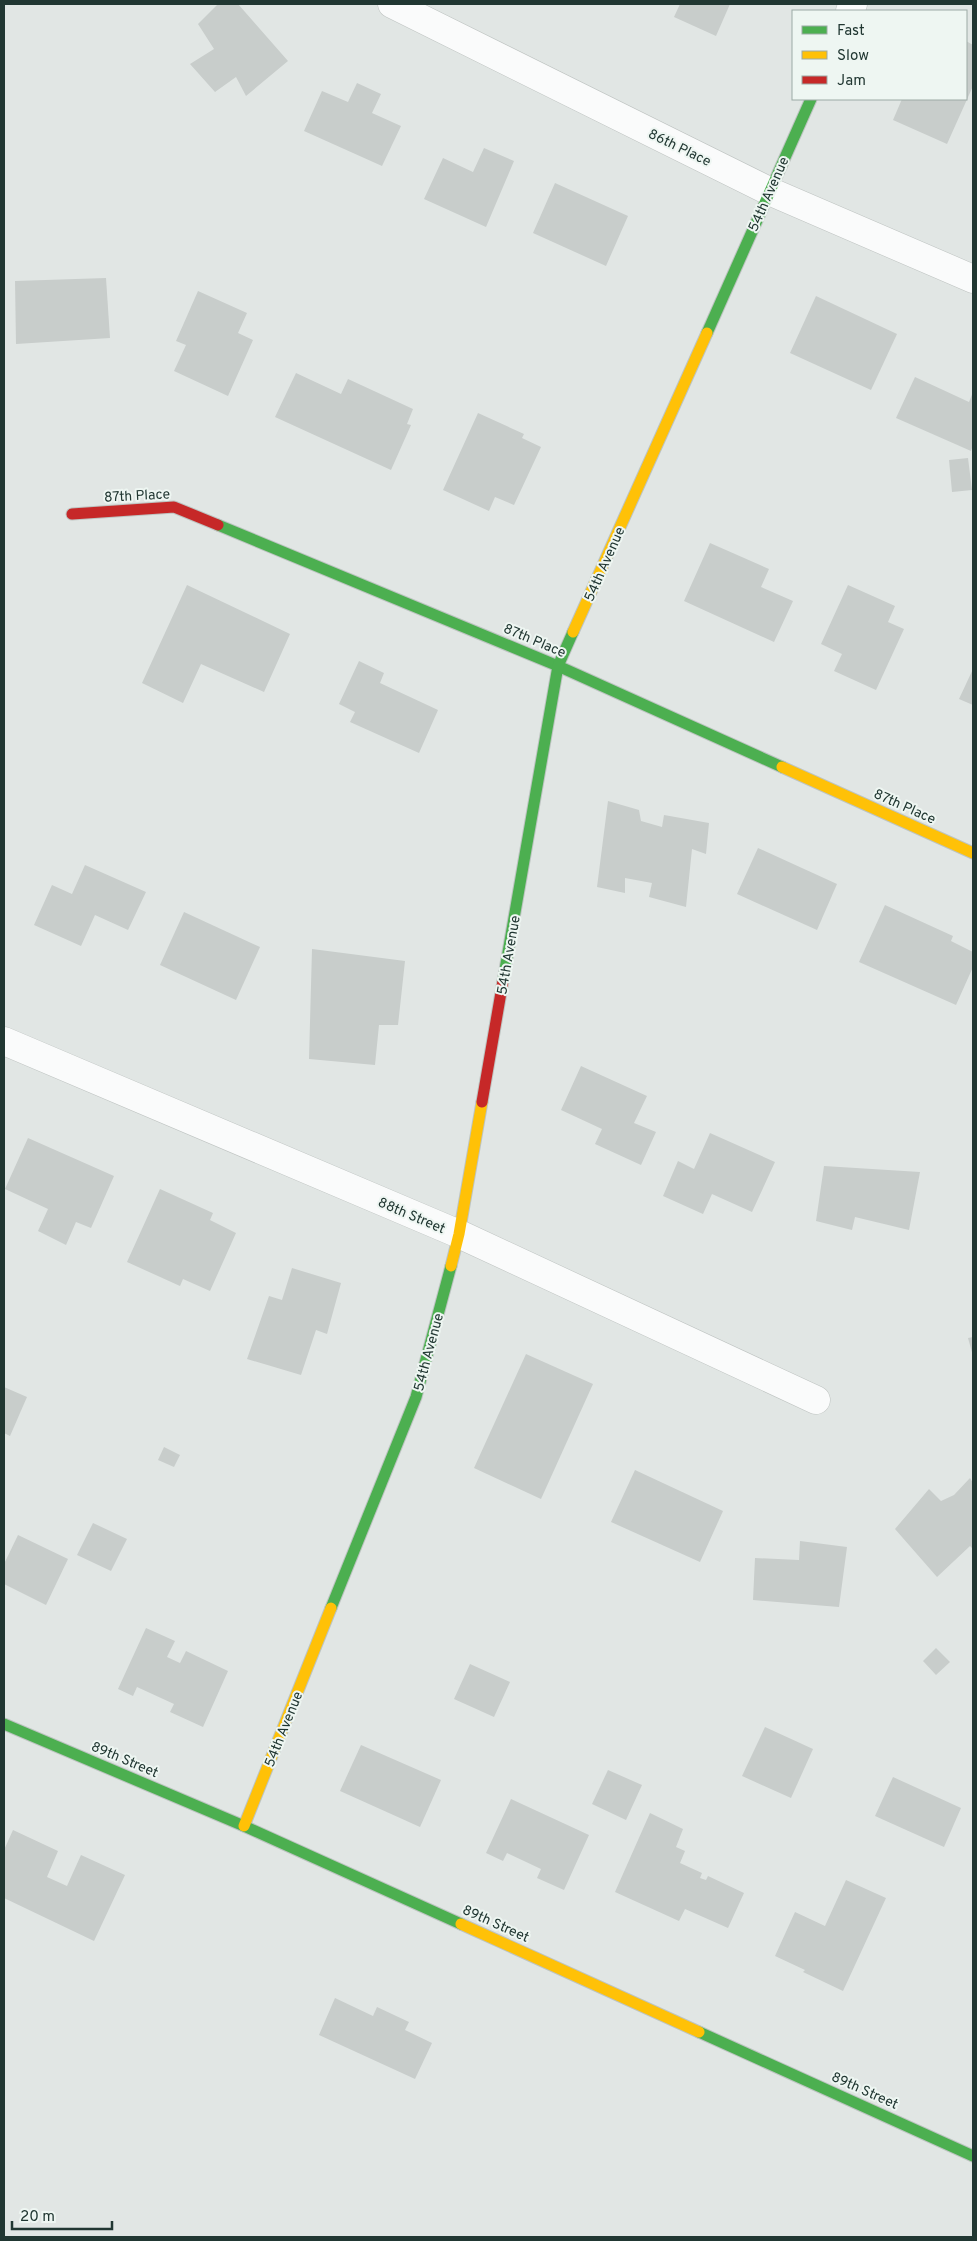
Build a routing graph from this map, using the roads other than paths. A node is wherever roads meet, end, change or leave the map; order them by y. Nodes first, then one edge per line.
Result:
1 (392, 4) edge
2 (811, 100) edge
3 (769, 191) junction
4 (973, 279) edge
5 (72, 514) dead end
6 (558, 666) junction
7 (973, 853) edge
8 (4, 1041) edge
9 (459, 1234) junction
10 (816, 1400) dead end
11 (4, 1724) edge
12 (244, 1826) junction
13 (973, 2156) edge

1 - 3 street, 86th Place
2 - 3 street, 54th Avenue
3 - 4 street, 86th Place
3 - 6 street, 54th Avenue
5 - 6 street, 87th Place
6 - 7 street, 87th Place
6 - 9 street, 54th Avenue
8 - 9 street, 88th Street
9 - 10 street, 88th Street
9 - 12 street, 54th Avenue
11 - 12 street, 89th Street
12 - 13 street, 89th Street

